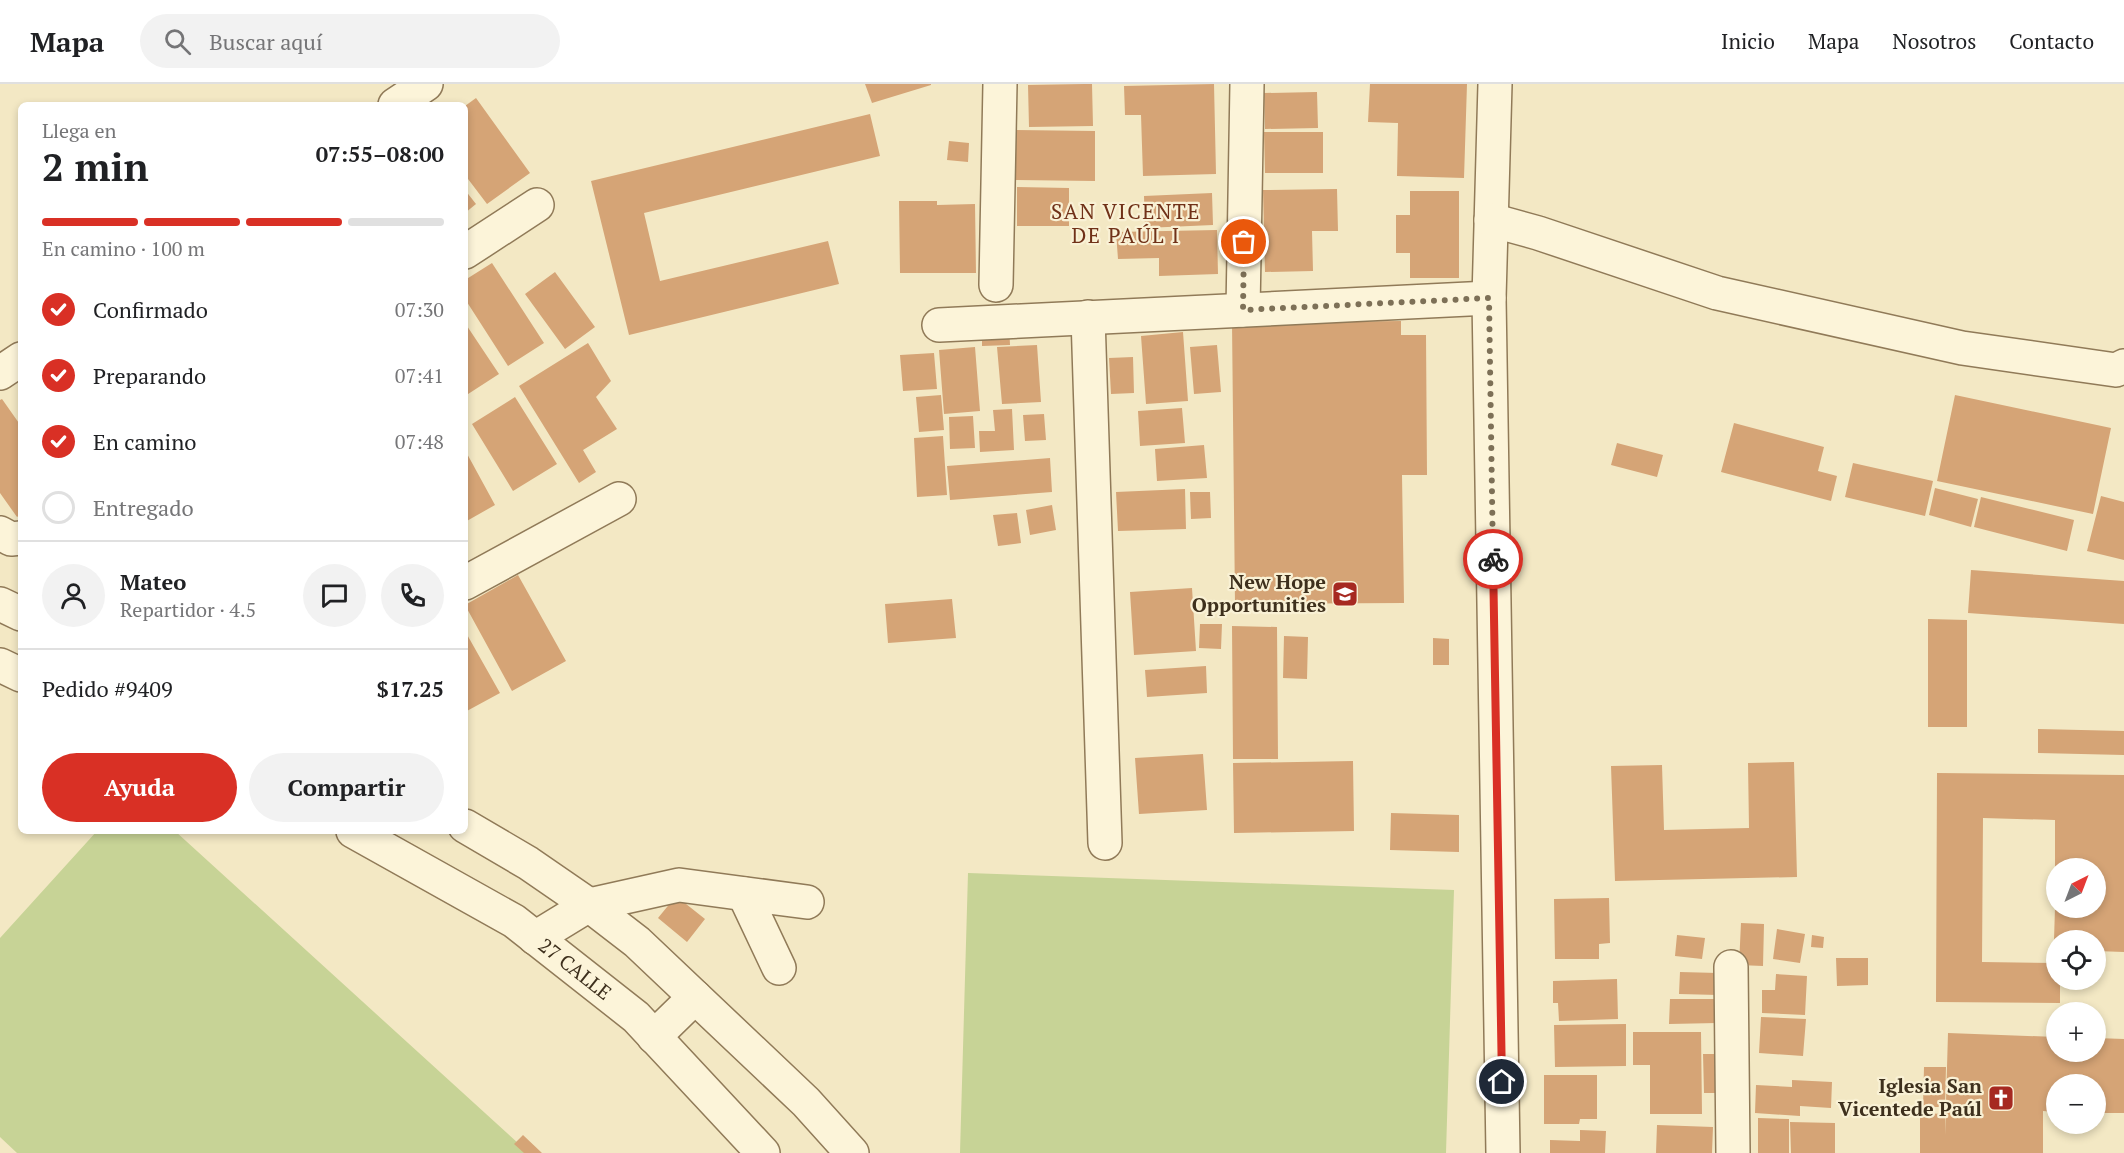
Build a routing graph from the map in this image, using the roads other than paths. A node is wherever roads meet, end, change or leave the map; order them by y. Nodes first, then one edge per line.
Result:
1 (426, 84) edge
2 (1000, 84) edge
3 (1247, 84) edge
4 (1495, 84) edge
5 (399, 102) edge
6 (537, 205) dead end
7 (1491, 220) junction
8 (468, 250) edge
9 (996, 285) dead end
10 (1489, 298) junction
11 (1243, 310) junction
12 (1088, 318) junction
13 (939, 325) dead end
14 (18, 360) edge
15 (2124, 366) edge
16 (0, 373) edge
17 (619, 499) dead end
18 (0, 533) edge
19 (18, 538) edge
20 (468, 581) edge
21 (0, 604) edge
22 (18, 613) edge
23 (0, 665) edge
24 (18, 674) edge
25 (468, 828) edge
26 (358, 834) edge
27 (1105, 843) dead end
28 (744, 894) junction
29 (807, 902) dead end
30 (589, 905) junction
31 (535, 939) junction
32 (1731, 967) dead end
33 (778, 969) dead end
34 (695, 997) junction
35 (654, 1037) junction
36 (758, 1151) edge
37 (852, 1153) edge
38 (1503, 1153) edge
39 (1733, 1153) edge

1 - 5 street
2 - 9 street
3 - 11 street
4 - 7 street
6 - 8 street
7 - 10 street
7 - 15 street
10 - 11 street
10 - 38 street
11 - 12 street
12 - 13 street
12 - 27 street
14 - 16 street
17 - 20 street
18 - 19 street
21 - 22 street
23 - 24 street
25 - 30 street
26 - 31 street, 27 CALLE
28 - 29 street
28 - 30 street
28 - 33 street
30 - 31 street
30 - 34 street
31 - 35 street, 27 CALLE
32 - 39 street
34 - 35 street
34 - 37 street
35 - 36 street, 27 CALLE

